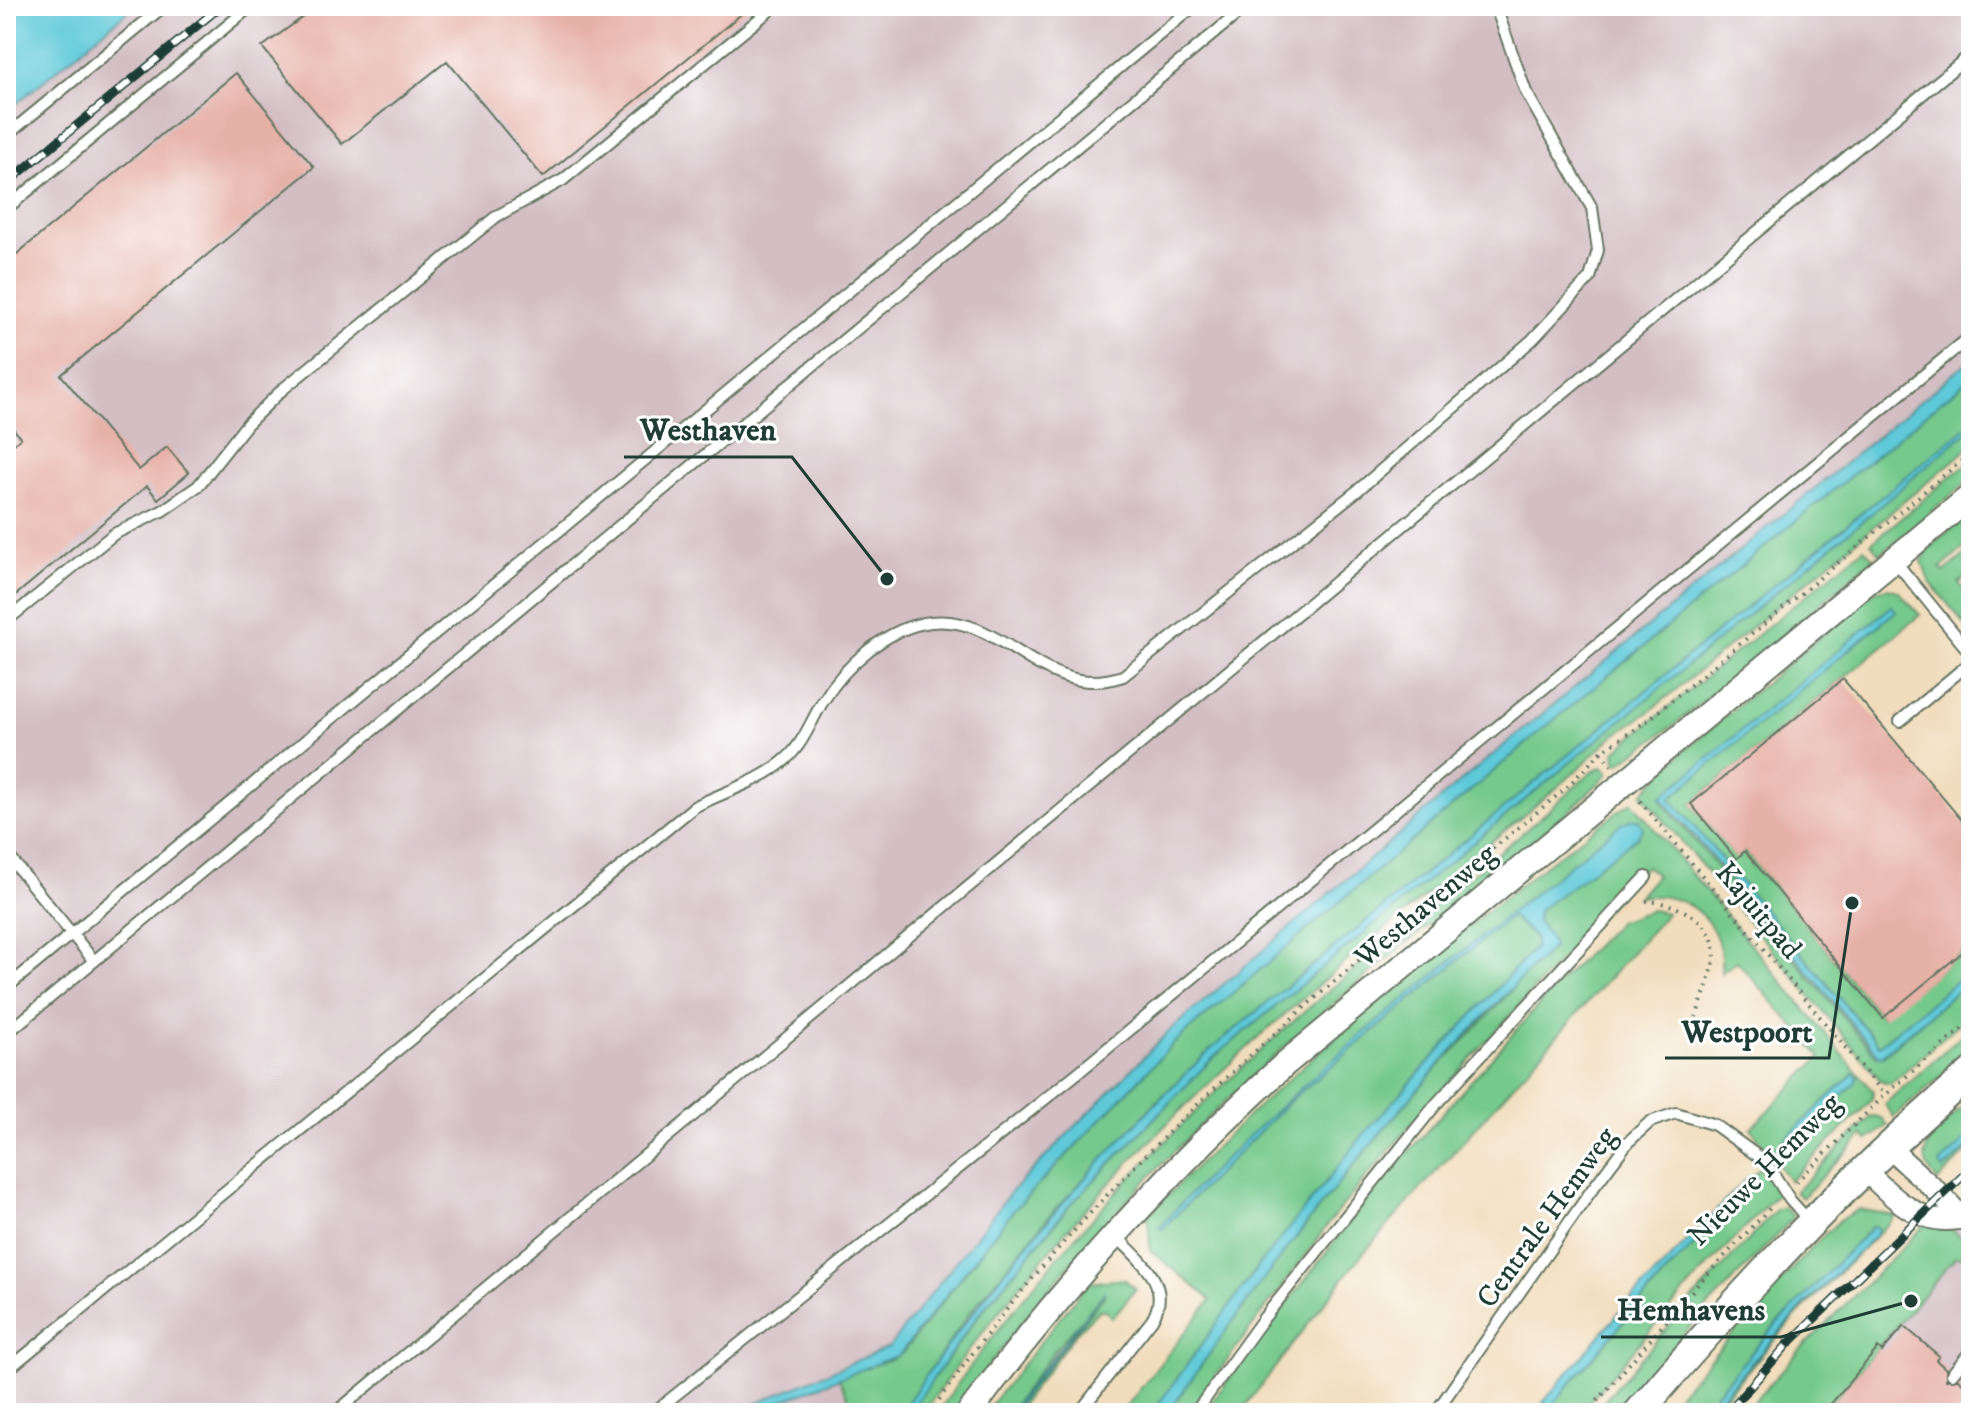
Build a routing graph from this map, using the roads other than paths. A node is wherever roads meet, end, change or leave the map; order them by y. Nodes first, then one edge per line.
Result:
1 (164, 6) edge
2 (251, 6) edge
3 (775, 6) edge
4 (1194, 6) edge
5 (1247, 6) edge
6 (1499, 16) dead end
7 (1971, 54) edge
8 (6, 136) edge
9 (6, 209) edge
10 (1971, 336) edge
11 (1971, 496) edge
12 (1894, 559) junction
13 (6, 621) edge
14 (1971, 654) edge
15 (1971, 662) edge
16 (1900, 721) dead end
17 (6, 853) edge
18 (1646, 877) dead end
19 (72, 934) junction
20 (94, 961) junction
21 (6, 988) edge
22 (6, 1034) edge
23 (1971, 1073) edge
24 (1890, 1148) junction
25 (1866, 1171) junction
26 (1965, 1218) edge
27 (1812, 1223) junction
28 (1114, 1234) junction
29 (1971, 1351) edge
30 (6, 1371) edge
31 (1952, 1374) dead end
32 (335, 1413) edge
33 (653, 1413) edge
34 (969, 1413) edge
35 (1079, 1413) edge
36 (1195, 1413) edge
37 (1435, 1413) edge
38 (1638, 1413) edge

1 - 8 lane
2 - 9 lane
3 - 13 lane
4 - 19 lane
5 - 20 lane
6 - 30 lane
7 - 32 lane
10 - 33 lane
11 - 12 street, Westhavenweg
12 - 14 lane
12 - 28 street, Westhavenweg
15 - 16 lane
17 - 19 lane
18 - 36 lane
19 - 20 lane
19 - 21 lane
20 - 22 lane
23 - 24 main road
24 - 25 main road
24 - 26 street
25 - 26 street
25 - 27 main road
27 - 37 lane, Centrale Hemweg
27 - 38 main road
28 - 34 street, Westhavenweg
28 - 35 lane
29 - 31 lane

